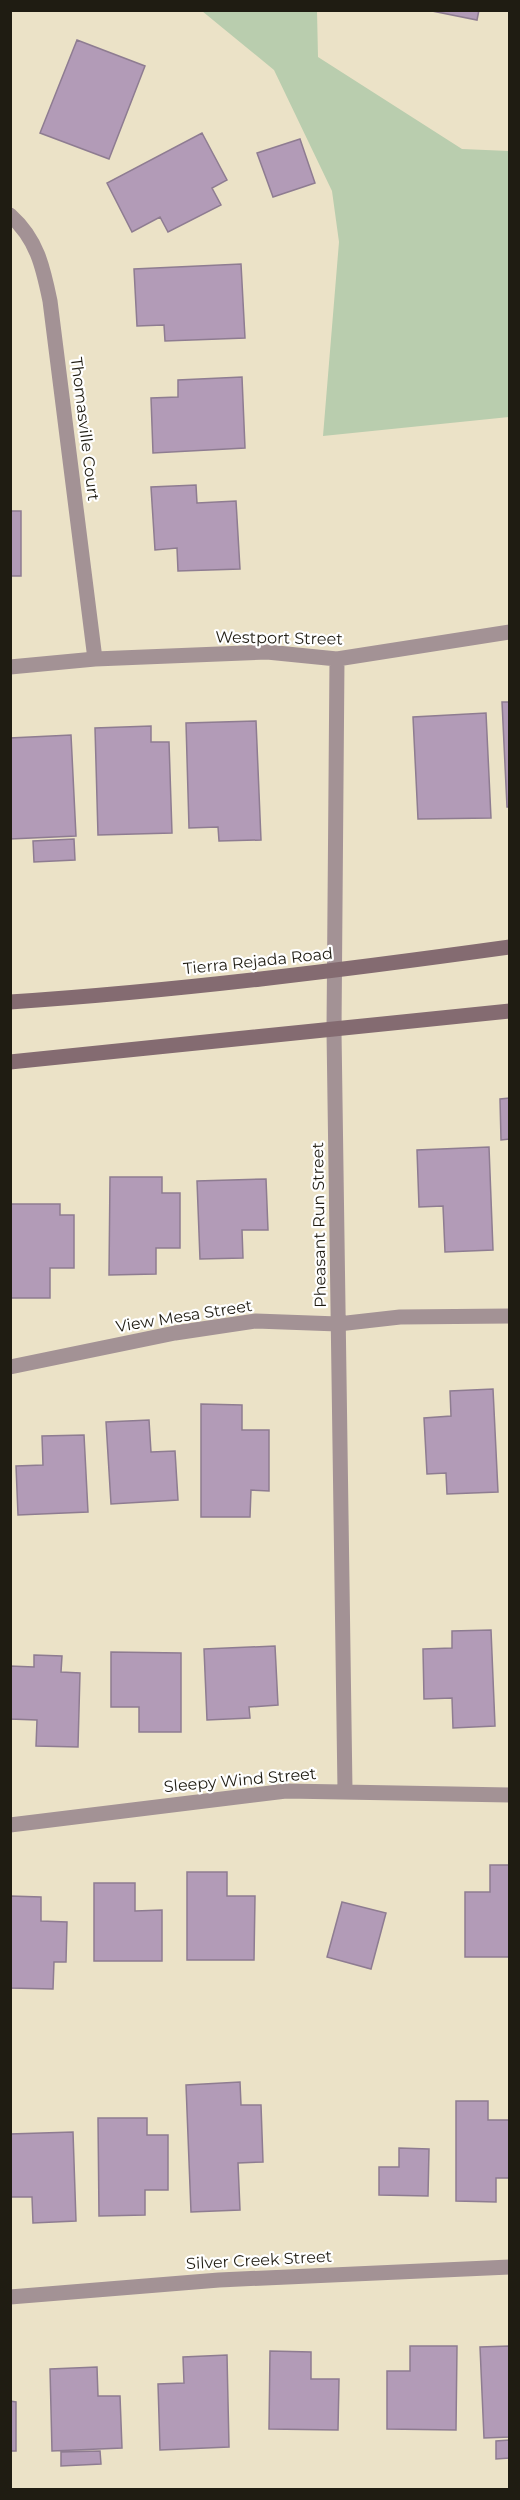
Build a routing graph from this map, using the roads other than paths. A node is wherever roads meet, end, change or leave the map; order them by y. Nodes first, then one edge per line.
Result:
1 (10, 215) edge
2 (510, 632) edge
3 (95, 659) junction
4 (337, 660) junction
5 (10, 667) edge
6 (510, 947) edge
7 (336, 971) junction
8 (10, 1002) edge
9 (510, 1011) edge
10 (334, 1030) junction
11 (10, 1062) edge
12 (510, 1316) edge
13 (338, 1324) junction
14 (10, 1367) edge
15 (345, 1790) junction
16 (510, 1795) edge
17 (10, 1825) edge
18 (510, 2267) edge
19 (10, 2297) edge

1 - 3 street, Thomasville Court
2 - 4 street, Westport Street
3 - 4 street, Westport Street
3 - 5 street, Westport Street
4 - 7 street, Pheasant Run Street
6 - 7 main road, Tierra Rejada Road
7 - 8 main road, Tierra Rejada Road
7 - 10 street, Pheasant Run Street
9 - 10 main road
10 - 11 main road
10 - 13 street, Pheasant Run Street
12 - 13 street, View Mesa Street
13 - 14 street, View Mesa Street
13 - 15 street, Pheasant Run Street
15 - 16 street, Sleepy Wind Street
15 - 17 street, Sleepy Wind Street
18 - 19 street, Silver Creek Street

